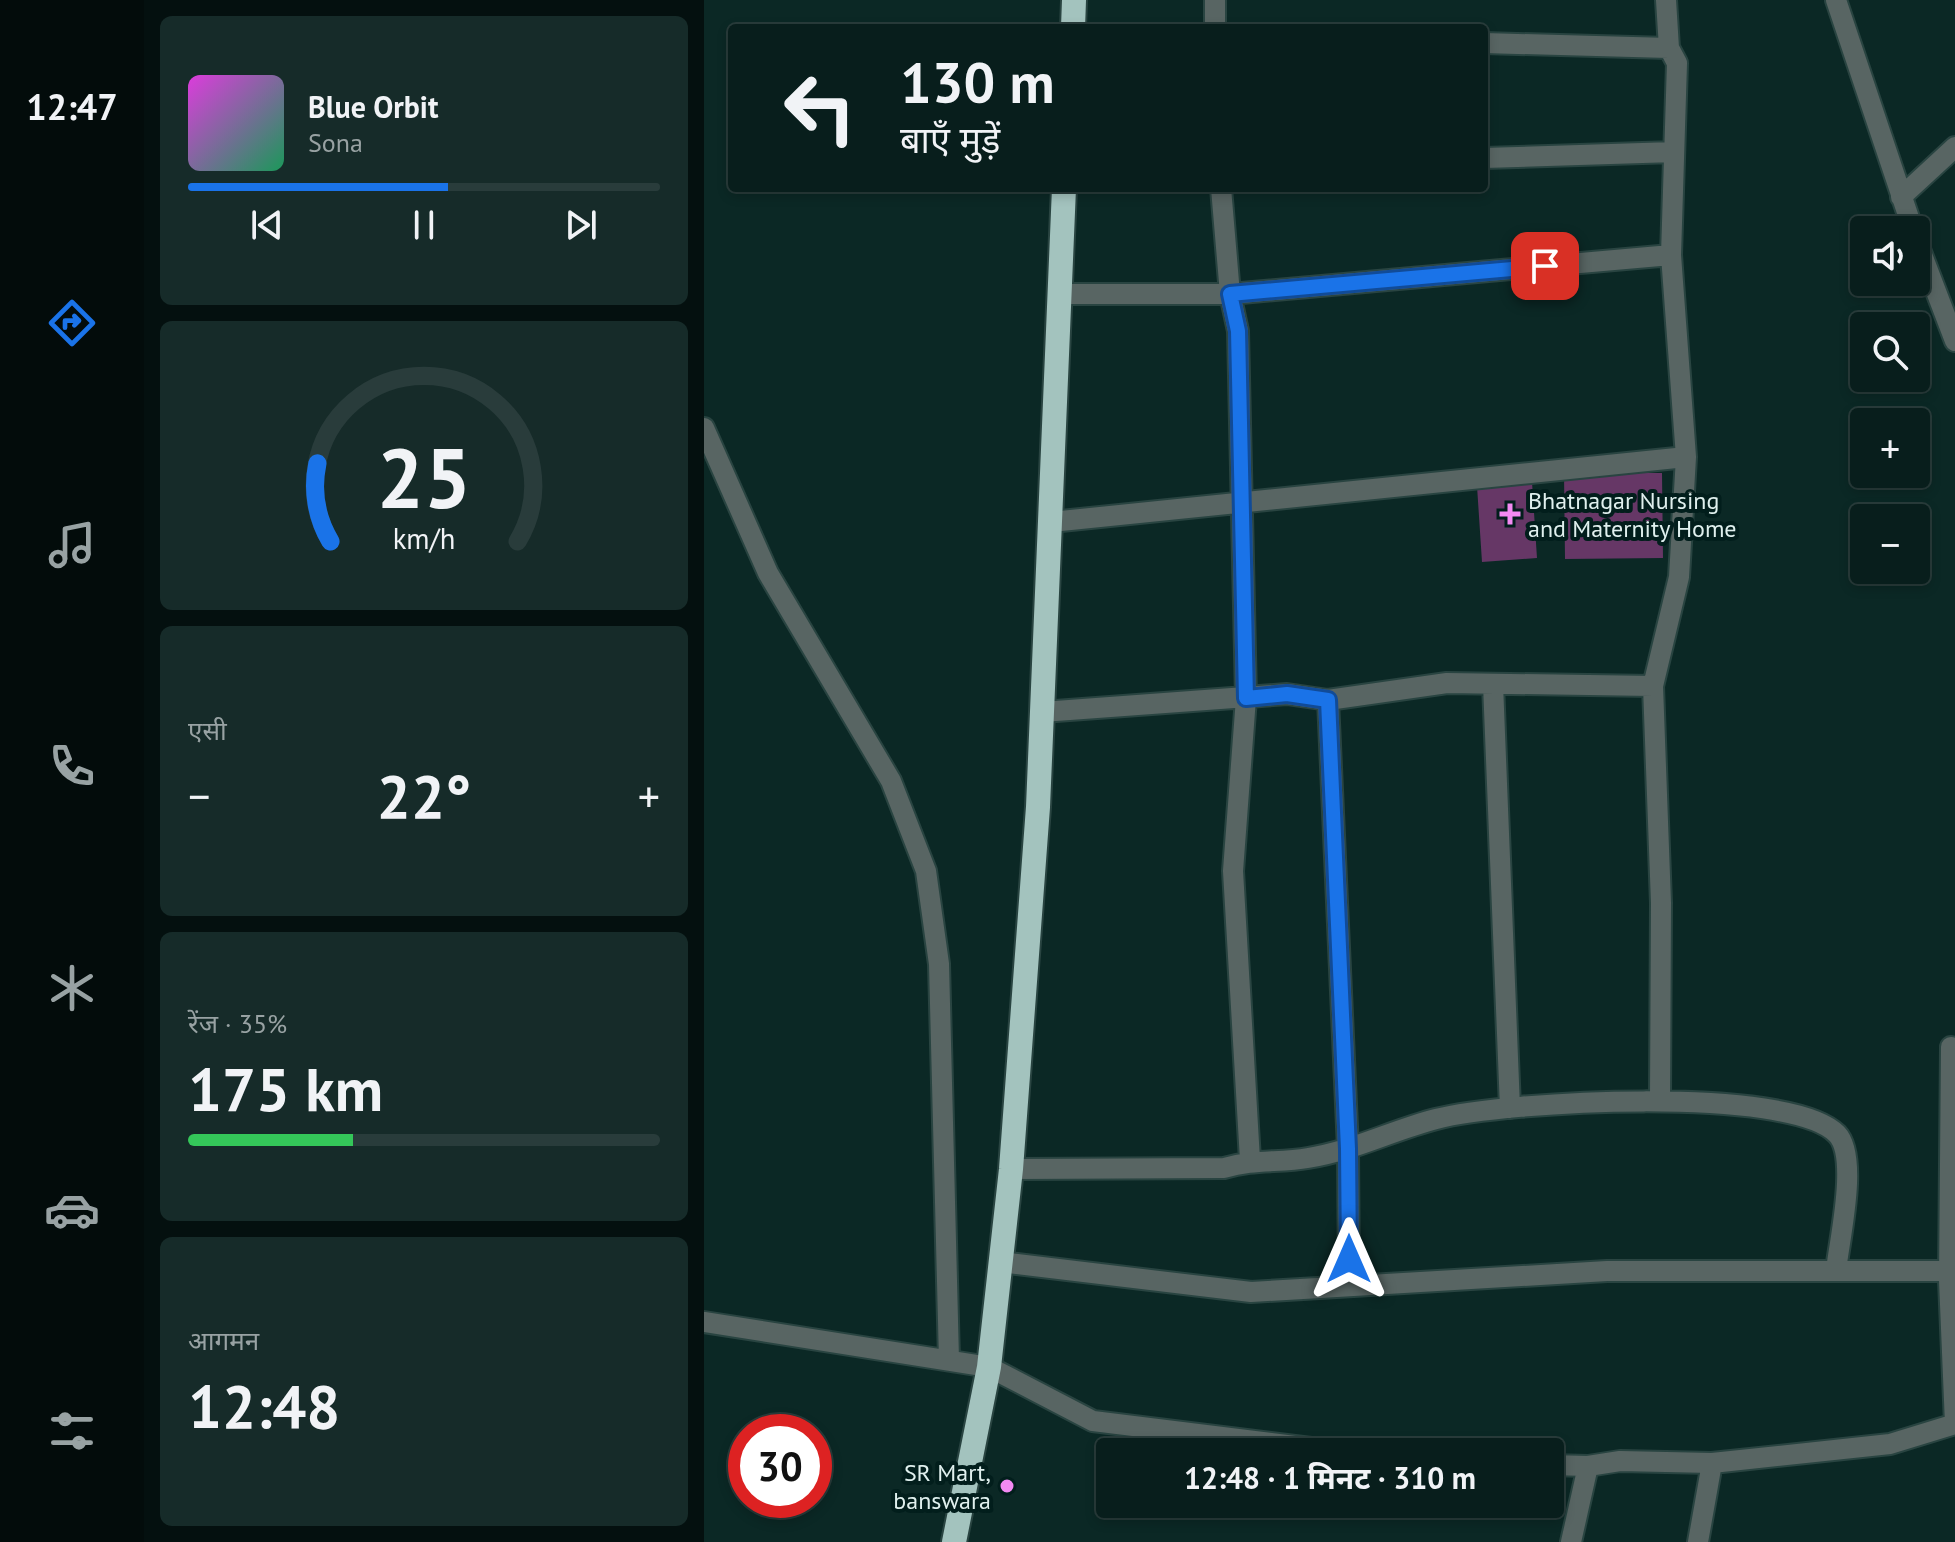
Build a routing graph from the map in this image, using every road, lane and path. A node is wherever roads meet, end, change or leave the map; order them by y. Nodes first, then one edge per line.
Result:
1 (1074, 0) edge
2 (1215, 0) edge
3 (1666, 0) edge
4 (1836, 0) edge
5 (1073, 24) edge
6 (1215, 24) edge
7 (1488, 43) edge
8 (1669, 48) junction
9 (1955, 147) edge
10 (1674, 152) junction
11 (1488, 158) edge
12 (1064, 192) edge
13 (1221, 192) edge
14 (1901, 197) junction
15 (1908, 216) edge
16 (1671, 255) junction
17 (1930, 276) edge
18 (1058, 294) junction
19 (1230, 294) junction
20 (1955, 341) edge
21 (704, 428) edge
22 (1686, 457) junction
23 (1242, 504) junction
24 (1051, 522) junction
25 (1493, 684) junction
26 (1653, 686) junction
27 (1246, 698) junction
28 (1328, 700) junction
29 (1042, 712) junction
30 (1951, 1047) dead end
31 (1660, 1100) junction
32 (1510, 1108) junction
33 (1348, 1149) junction
34 (1250, 1160) junction
35 (1011, 1169) junction
36 (1000, 1262) junction
37 (1836, 1271) junction
38 (1952, 1271) edge
39 (1349, 1286) junction
40 (704, 1322) edge
41 (949, 1360) junction
42 (989, 1367) junction
43 (1955, 1424) edge
44 (1230, 1438) edge
45 (1712, 1463) junction
46 (1564, 1465) edge
47 (1588, 1466) junction
48 (954, 1542) edge
49 (1571, 1542) edge
50 (1698, 1542) edge

1 - 5 highway
2 - 6 street
3 - 8 street
4 - 14 street
7 - 8 street
8 - 10 street
9 - 14 street
10 - 11 street
10 - 16 street
12 - 18 highway
13 - 19 street
14 - 15 street
16 - 19 street
16 - 22 street
17 - 20 street
18 - 19 street
18 - 24 highway
19 - 23 street
21 - 41 street
22 - 23 street
22 - 26 street
23 - 24 street
23 - 27 street
24 - 29 highway
25 - 26 street
25 - 28 street
25 - 32 street
26 - 31 street
27 - 28 street
27 - 29 street
27 - 34 street
28 - 33 street
29 - 35 highway
30 - 38 street
31 - 32 street
31 - 37 street
32 - 33 street
33 - 34 street
33 - 39 street
34 - 35 street
35 - 36 highway
36 - 39 street
36 - 42 highway
37 - 38 street
37 - 39 street
38 - 43 street
40 - 41 street
41 - 42 street
42 - 44 street
42 - 48 highway
43 - 45 street
45 - 47 street
45 - 50 street
46 - 47 street
47 - 49 street

